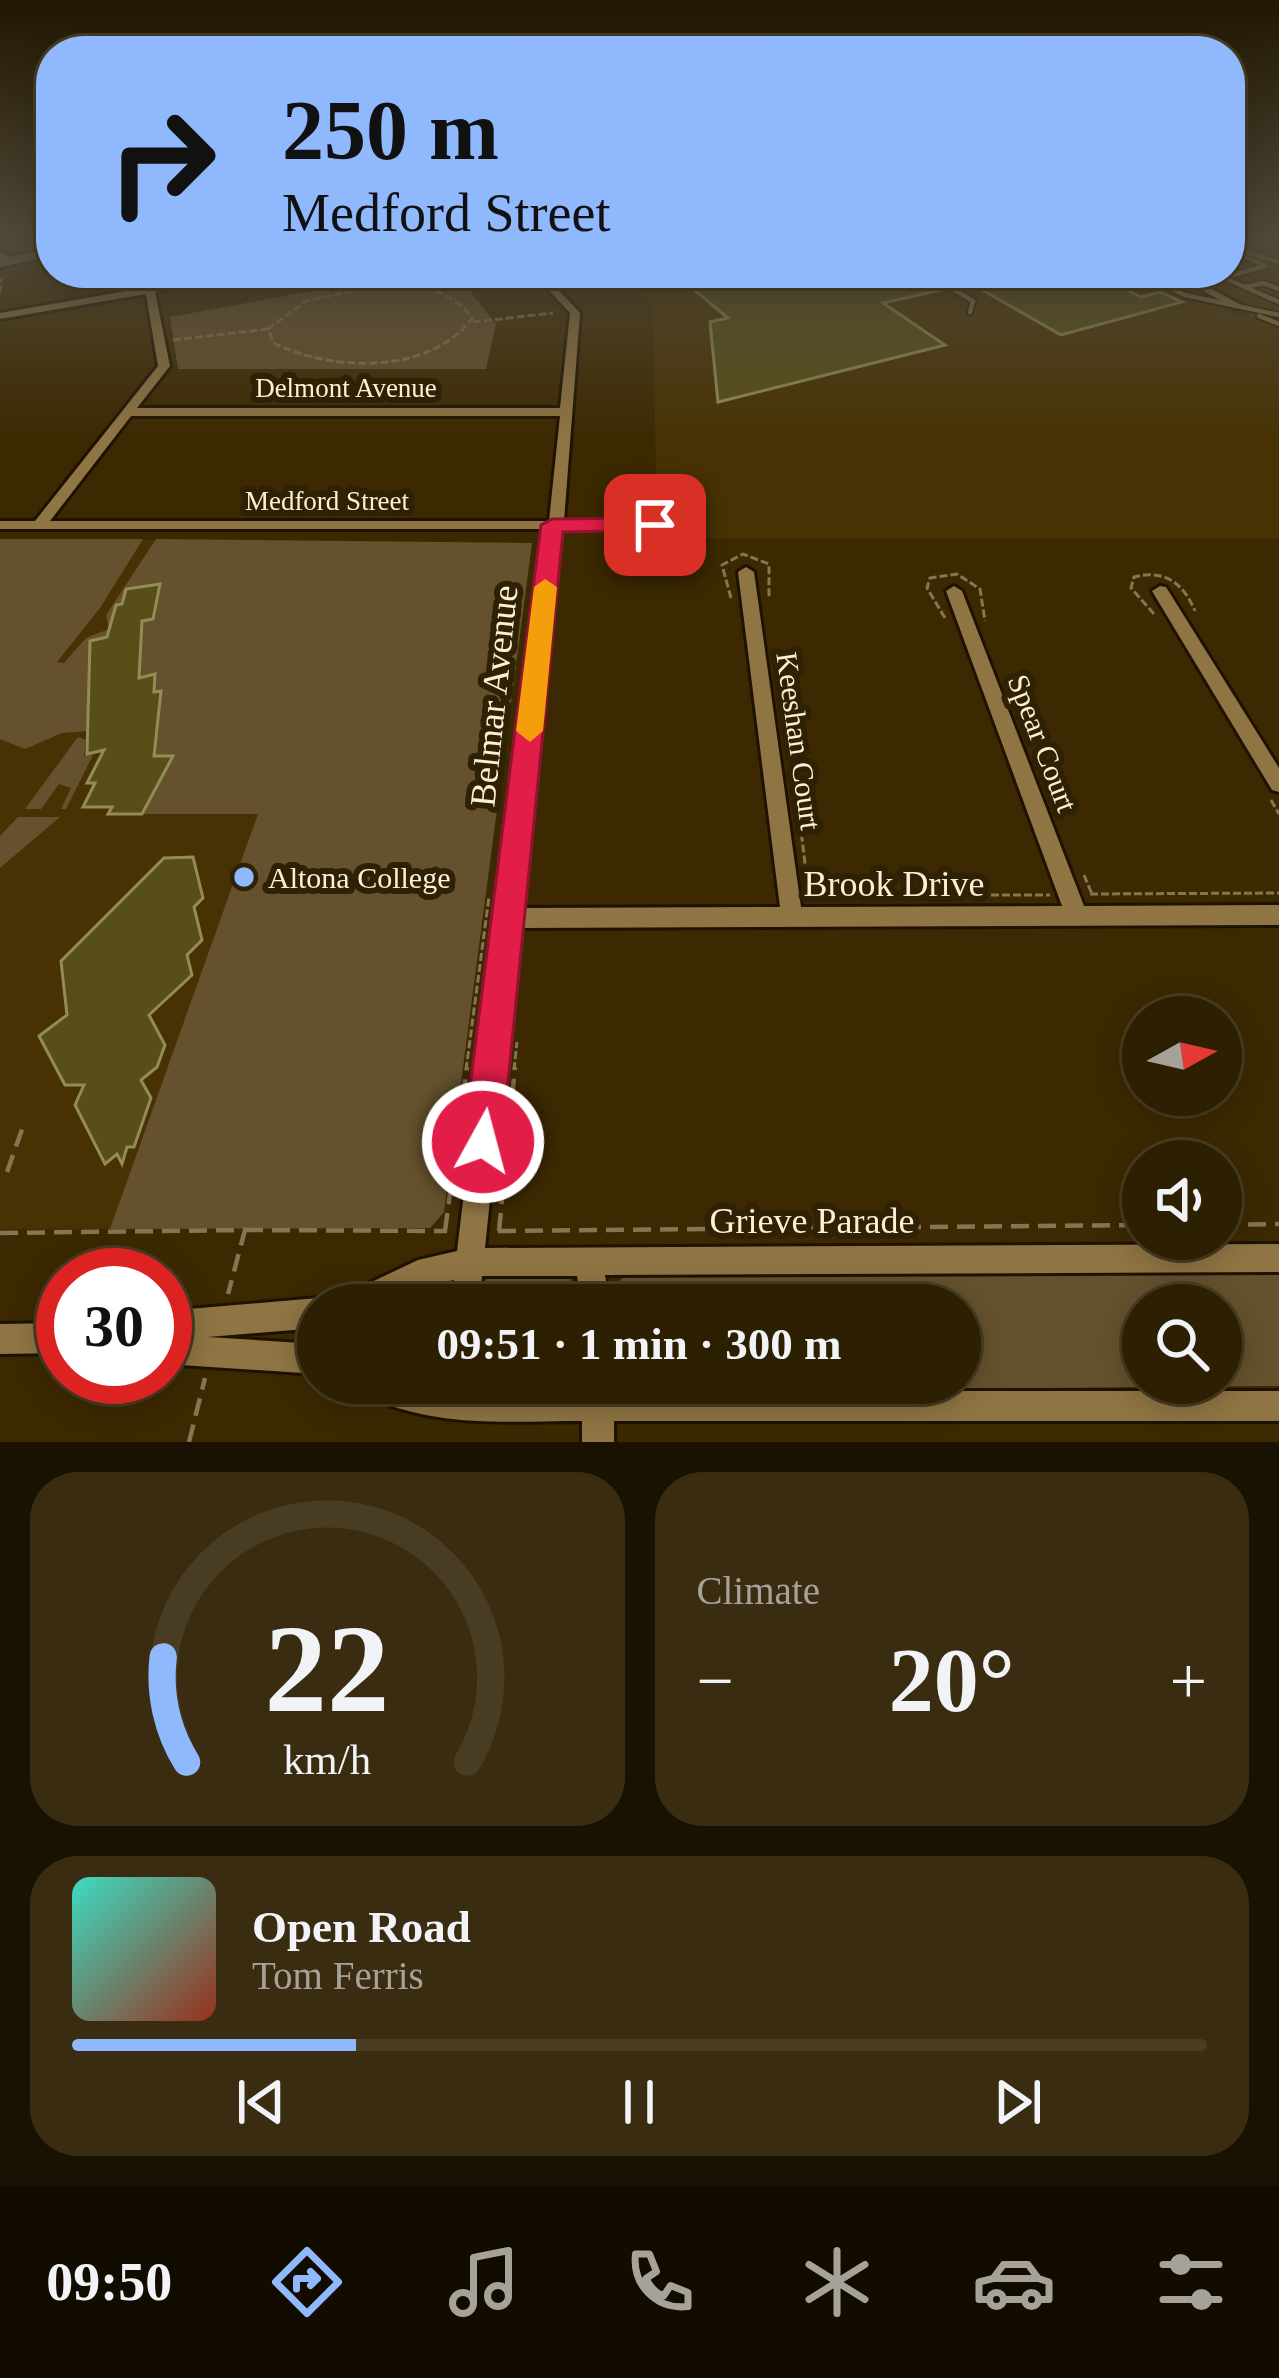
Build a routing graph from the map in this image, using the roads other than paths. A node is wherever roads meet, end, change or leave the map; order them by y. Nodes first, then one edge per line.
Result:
1 (62, 305) edge
2 (153, 305) edge
3 (567, 305) edge
4 (972, 305) edge
5 (1235, 305) edge
6 (1238, 306) junction
7 (970, 312) dead end
8 (1279, 315) edge
9 (0, 316) edge
10 (1279, 324) edge
11 (128, 412) junction
12 (564, 412) junction
13 (0, 525) edge
14 (39, 525) junction
15 (552, 525) junction
16 (655, 525) dead end
17 (746, 572) dead end
18 (953, 591) dead end
19 (1160, 591) dead end
20 (1279, 784) edge
21 (1073, 905) junction
22 (791, 907) junction
23 (1279, 915) edge
24 (509, 918) junction
25 (1279, 1258) edge
26 (589, 1261) junction
27 (469, 1262) junction
28 (397, 1284) edge
29 (467, 1284) edge
30 (593, 1284) edge
31 (297, 1314) edge
32 (192, 1323) edge
33 (36, 1338) edge
34 (0, 1339) edge
35 (192, 1351) edge
36 (297, 1358) edge
37 (598, 1404) edge
38 (810, 1404) edge
39 (1279, 1406) edge
40 (598, 1442) edge

1 - 9 street
2 - 11 street
3 - 12 street, Belmar Avenue
4 - 7 lane
5 - 6 lane
6 - 8 lane
6 - 10 lane
11 - 12 street, Delmont Avenue
11 - 14 street
12 - 15 street, Belmar Avenue
13 - 14 street, Medford Street
14 - 15 street, Medford Street
15 - 16 street, Medford Street
15 - 24 street, Belmar Avenue
17 - 22 street, Keeshan Court
18 - 21 street, Spear Court
19 - 20 street
21 - 22 street, Brook Drive
21 - 23 street, Brook Drive
22 - 24 street, Brook Drive
24 - 27 street, Belmar Avenue
25 - 26 street, Grieve Parade
26 - 27 street, Grieve Parade
26 - 30 street
27 - 28 street, Grieve Parade
27 - 29 street, Belmar Avenue
31 - 32 street
33 - 34 street
35 - 36 street
37 - 40 street
38 - 39 street

